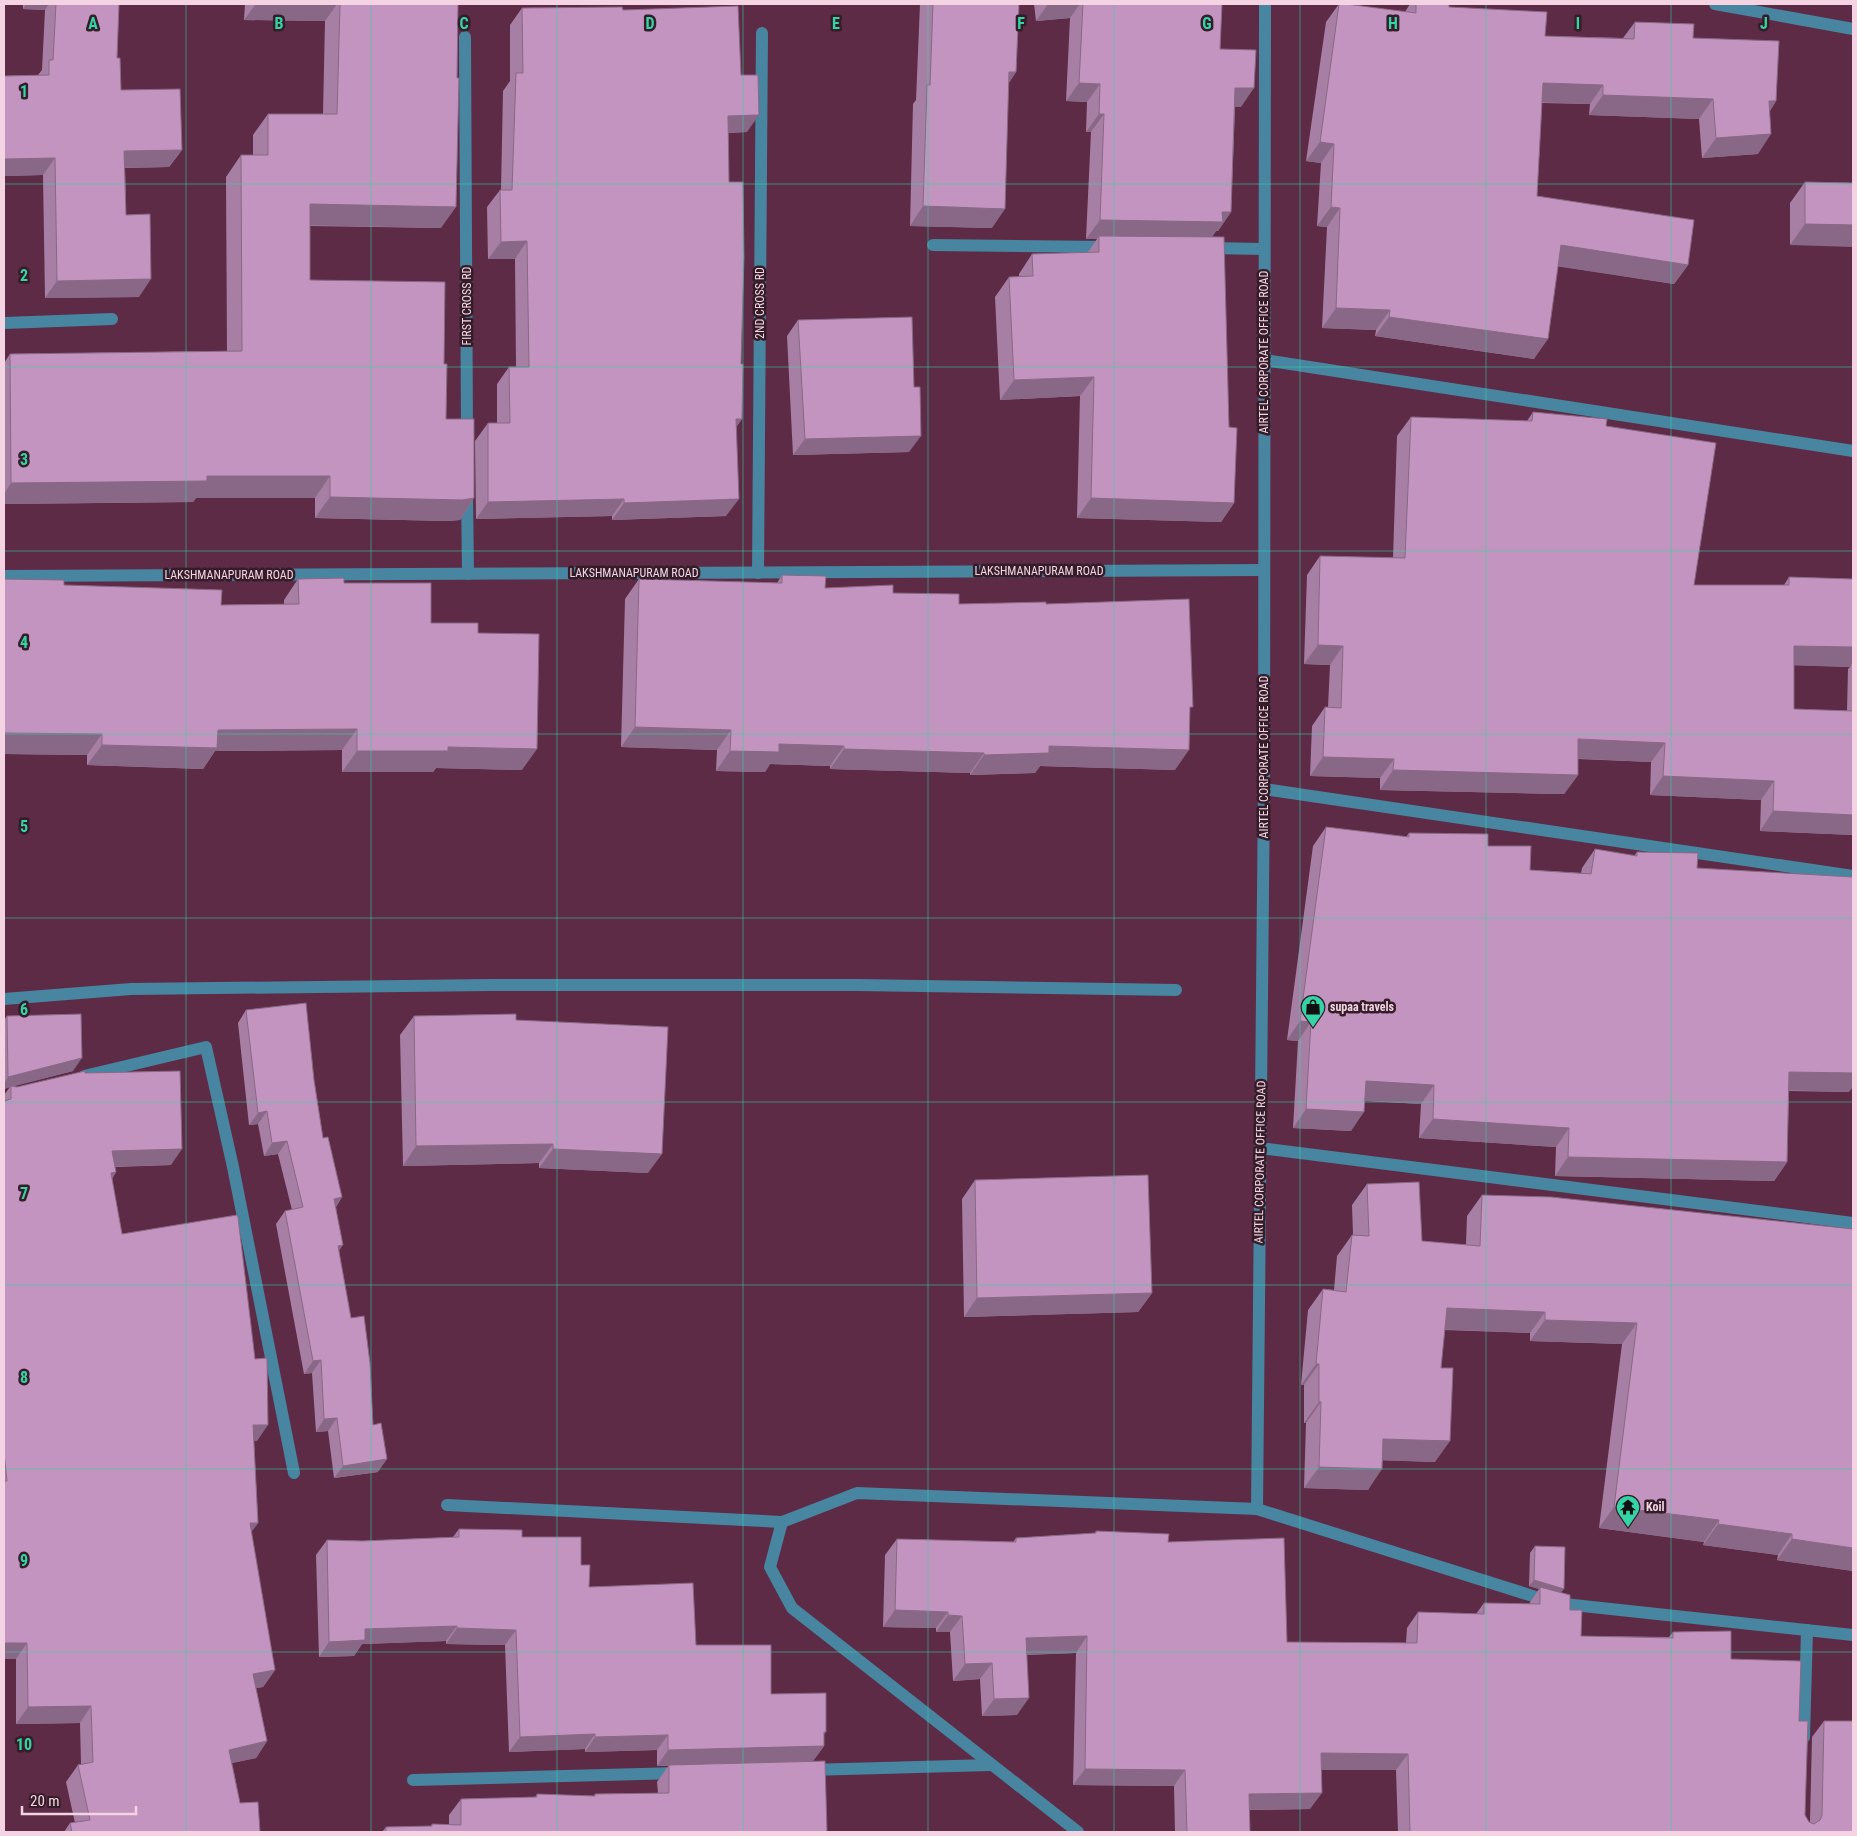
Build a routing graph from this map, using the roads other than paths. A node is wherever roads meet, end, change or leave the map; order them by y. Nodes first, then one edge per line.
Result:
1 (1265, 4) edge
2 (1715, 4) edge
3 (1853, 29) edge
4 (762, 33) dead end
5 (465, 38) dead end
6 (933, 245) dead end
7 (1118, 247) edge
8 (1196, 248) edge
9 (1264, 249) junction
10 (112, 319) dead end
11 (4, 323) edge
12 (1264, 360) junction
13 (467, 445) edge
14 (1853, 451) edge
15 (467, 475) edge
16 (1264, 570) junction
17 (758, 573) junction
18 (468, 574) junction
19 (4, 576) edge
20 (1264, 789) junction
21 (1853, 876) edge
22 (1176, 990) dead end
23 (4, 999) edge
24 (68, 1080) edge
25 (1260, 1148) junction
26 (1853, 1223) edge
27 (294, 1473) dead end
28 (447, 1505) dead end
29 (1257, 1509) junction
30 (782, 1522) junction
31 (1807, 1630) junction
32 (1853, 1635) edge
33 (1804, 1746) edge
34 (991, 1765) junction
35 (792, 1770) edge
36 (692, 1773) edge
37 (413, 1780) dead end
38 (1078, 1832) edge

1 - 9 street, AIRTEL CORPORATE OFFICE ROAD
2 - 3 street
4 - 17 street, 2ND CROSS RD
5 - 13 street, FIRST CROSS RD
6 - 7 street
8 - 9 street
9 - 12 street, AIRTEL CORPORATE OFFICE ROAD
10 - 11 street
12 - 14 street
12 - 16 street, AIRTEL CORPORATE OFFICE ROAD
15 - 18 street
16 - 17 street, LAKSHMANAPURAM ROAD
16 - 20 street, AIRTEL CORPORATE OFFICE ROAD
17 - 18 street, LAKSHMANAPURAM ROAD
18 - 19 street, LAKSHMANAPURAM ROAD
20 - 21 street
20 - 25 street, AIRTEL CORPORATE OFFICE ROAD
22 - 23 street
24 - 27 street
25 - 26 street
25 - 29 street, AIRTEL CORPORATE OFFICE ROAD
28 - 30 street
29 - 30 street
29 - 31 street
30 - 34 street
31 - 32 street
31 - 33 street
34 - 35 street
34 - 38 street
36 - 37 street

